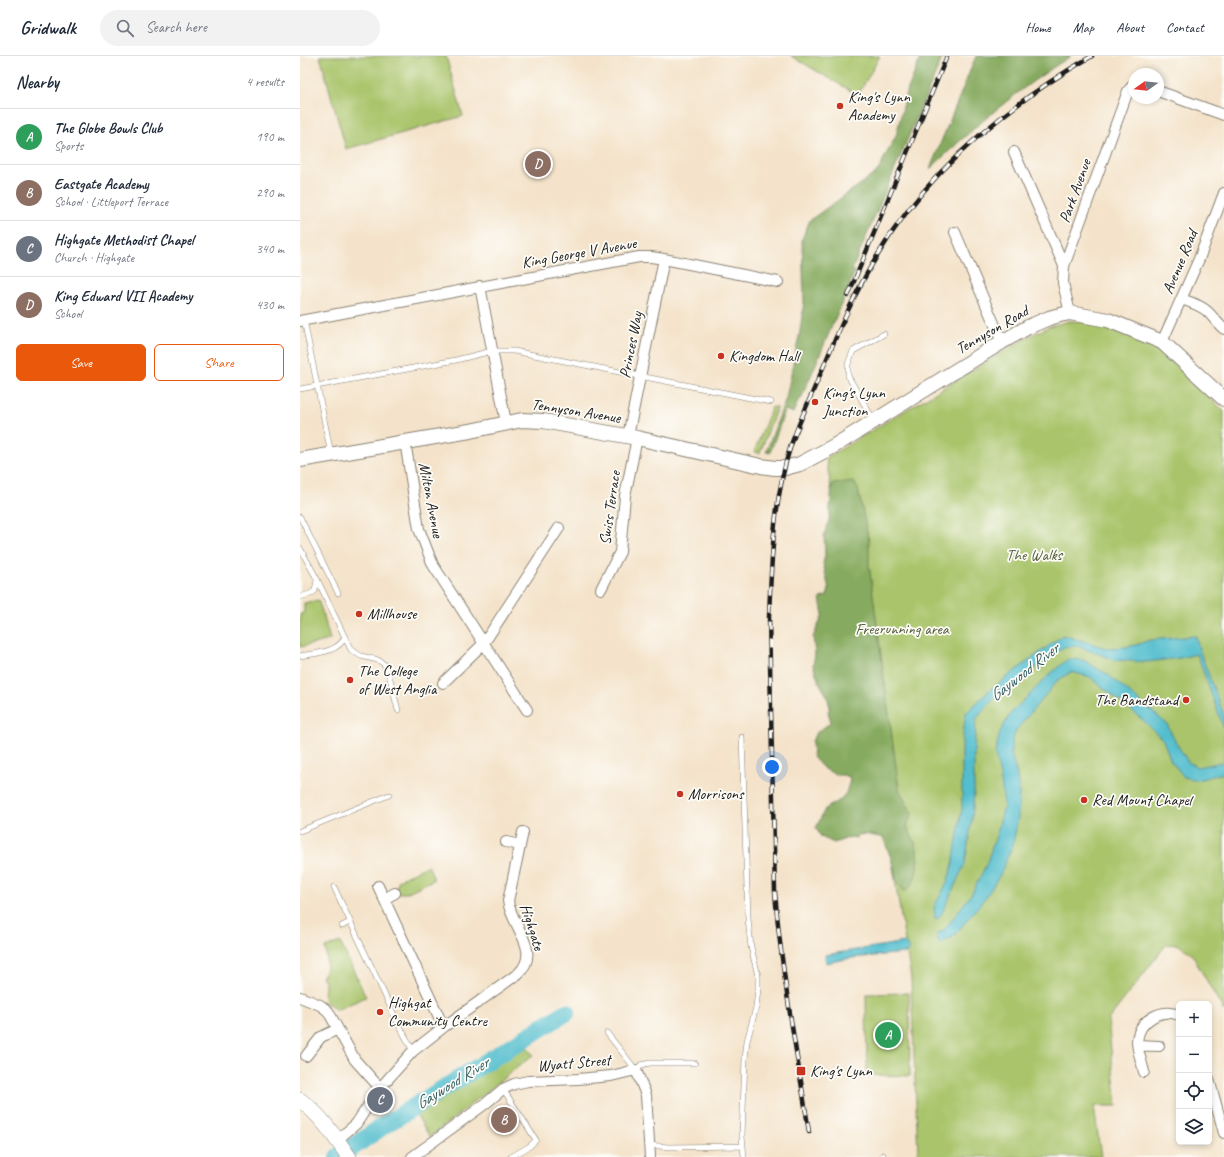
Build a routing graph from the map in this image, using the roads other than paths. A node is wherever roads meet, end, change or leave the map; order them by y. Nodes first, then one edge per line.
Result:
1 (1128, 91) edge
2 (1164, 92) edge
3 (1224, 115) edge
4 (1014, 152) dead end
5 (1224, 194) edge
6 (955, 232) dead end
7 (664, 259) junction
8 (1064, 266) junction
9 (778, 282) dead end
10 (480, 286) junction
11 (1181, 299) junction
12 (1070, 313) junction
13 (302, 320) edge
14 (1224, 329) edge
15 (884, 334) dead end
16 (1002, 342) junction
17 (1162, 342) junction
18 (492, 351) junction
19 (640, 377) junction
20 (317, 386) junction
21 (300, 389) edge
22 (1224, 399) edge
23 (771, 402) dead end
24 (874, 421) junction
25 (506, 423) junction
26 (633, 437) junction
27 (405, 441) junction
28 (331, 454) junction
29 (300, 460) edge
30 (775, 468) joint
31 (300, 517) edge
32 (559, 528) dead end
33 (300, 548) edge
34 (317, 579) junction
35 (607, 585) dead end
36 (338, 593) dead end
37 (300, 597) edge
38 (345, 636) junction
39 (484, 643) junction
40 (300, 656) edge
41 (443, 683) dead end
42 (398, 710) dead end
43 (527, 710) dead end
44 (742, 737) dead end
45 (389, 795) dead end
46 (301, 830) edge
47 (523, 832) dead end
48 (506, 842) dead end
49 (520, 845) junction
50 (378, 886) dead end
51 (334, 887) dead end
52 (395, 893) dead end
53 (384, 899) junction
54 (350, 922) junction
55 (342, 926) dead end
56 (300, 997) edge
57 (1176, 1014) edge
58 (446, 1026) junction
59 (338, 1029) junction
60 (607, 1033) dead end
61 (1138, 1045) junction
62 (1159, 1046) dead end
63 (413, 1051) junction
64 (306, 1056) dead end
65 (695, 1063) dead end
66 (636, 1070) junction
67 (1144, 1072) dead end
68 (380, 1088) junction
69 (503, 1089) junction
70 (1212, 1090) edge
71 (300, 1100) edge
72 (1224, 1133) edge
73 (337, 1140) junction
74 (649, 1145) junction
75 (743, 1146) junction
76 (349, 1157) edge
77 (412, 1157) edge
78 (511, 1157) edge
79 (650, 1157) edge
80 (744, 1157) edge

1 - 8 street, Park Avenue
2 - 3 street
4 - 8 street
5 - 11 street, Avenue Road
6 - 16 street
7 - 9 street, King George V Avenue
7 - 10 street, King George V Avenue
7 - 19 street, Princes Way
8 - 12 street, Park Avenue
10 - 13 street, King George V Avenue
10 - 18 street
11 - 14 street
11 - 17 street, Avenue Road
12 - 16 main road, Tennyson Road
12 - 17 main road, Tennyson Road
13 - 20 lane
15 - 24 lane
16 - 24 main road, Tennyson Road
17 - 22 main road, Tennyson Road
18 - 19 lane
18 - 20 lane
18 - 25 street
19 - 23 lane
19 - 26 street, Princes Way
20 - 21 lane
20 - 28 lane
24 - 30 main road, Tennyson Road
25 - 26 main road, Tennyson Avenue
25 - 27 main road, Tennyson Avenue
26 - 30 main road, Tennyson Avenue
26 - 35 street, Swiss Terrace
27 - 28 main road, Tennyson Avenue
27 - 39 street, Milton Avenue
28 - 29 main road, Tennyson Avenue
31 - 36 lane
32 - 39 street
33 - 34 lane
34 - 37 lane
34 - 38 lane
38 - 40 lane
38 - 42 lane
39 - 41 street
39 - 43 street, Milton Avenue
44 - 75 lane
45 - 46 lane
47 - 49 street, Highgate
48 - 49 street
49 - 58 street, Highgate
50 - 53 street
51 - 54 lane
52 - 53 street
53 - 58 street
54 - 55 lane
54 - 63 lane
56 - 59 street
57 - 61 street
58 - 63 street, Highgate
59 - 64 street
59 - 68 street
60 - 66 lane
61 - 62 street
61 - 67 street
63 - 68 street, Highgate
65 - 66 lane
66 - 69 street, Wyatt Street
66 - 74 street
68 - 73 street, Highgate
69 - 77 street, Wyatt Street
69 - 78 lane
70 - 72 street
71 - 73 main road
73 - 76 main road
74 - 75 lane
74 - 79 street
75 - 80 lane

